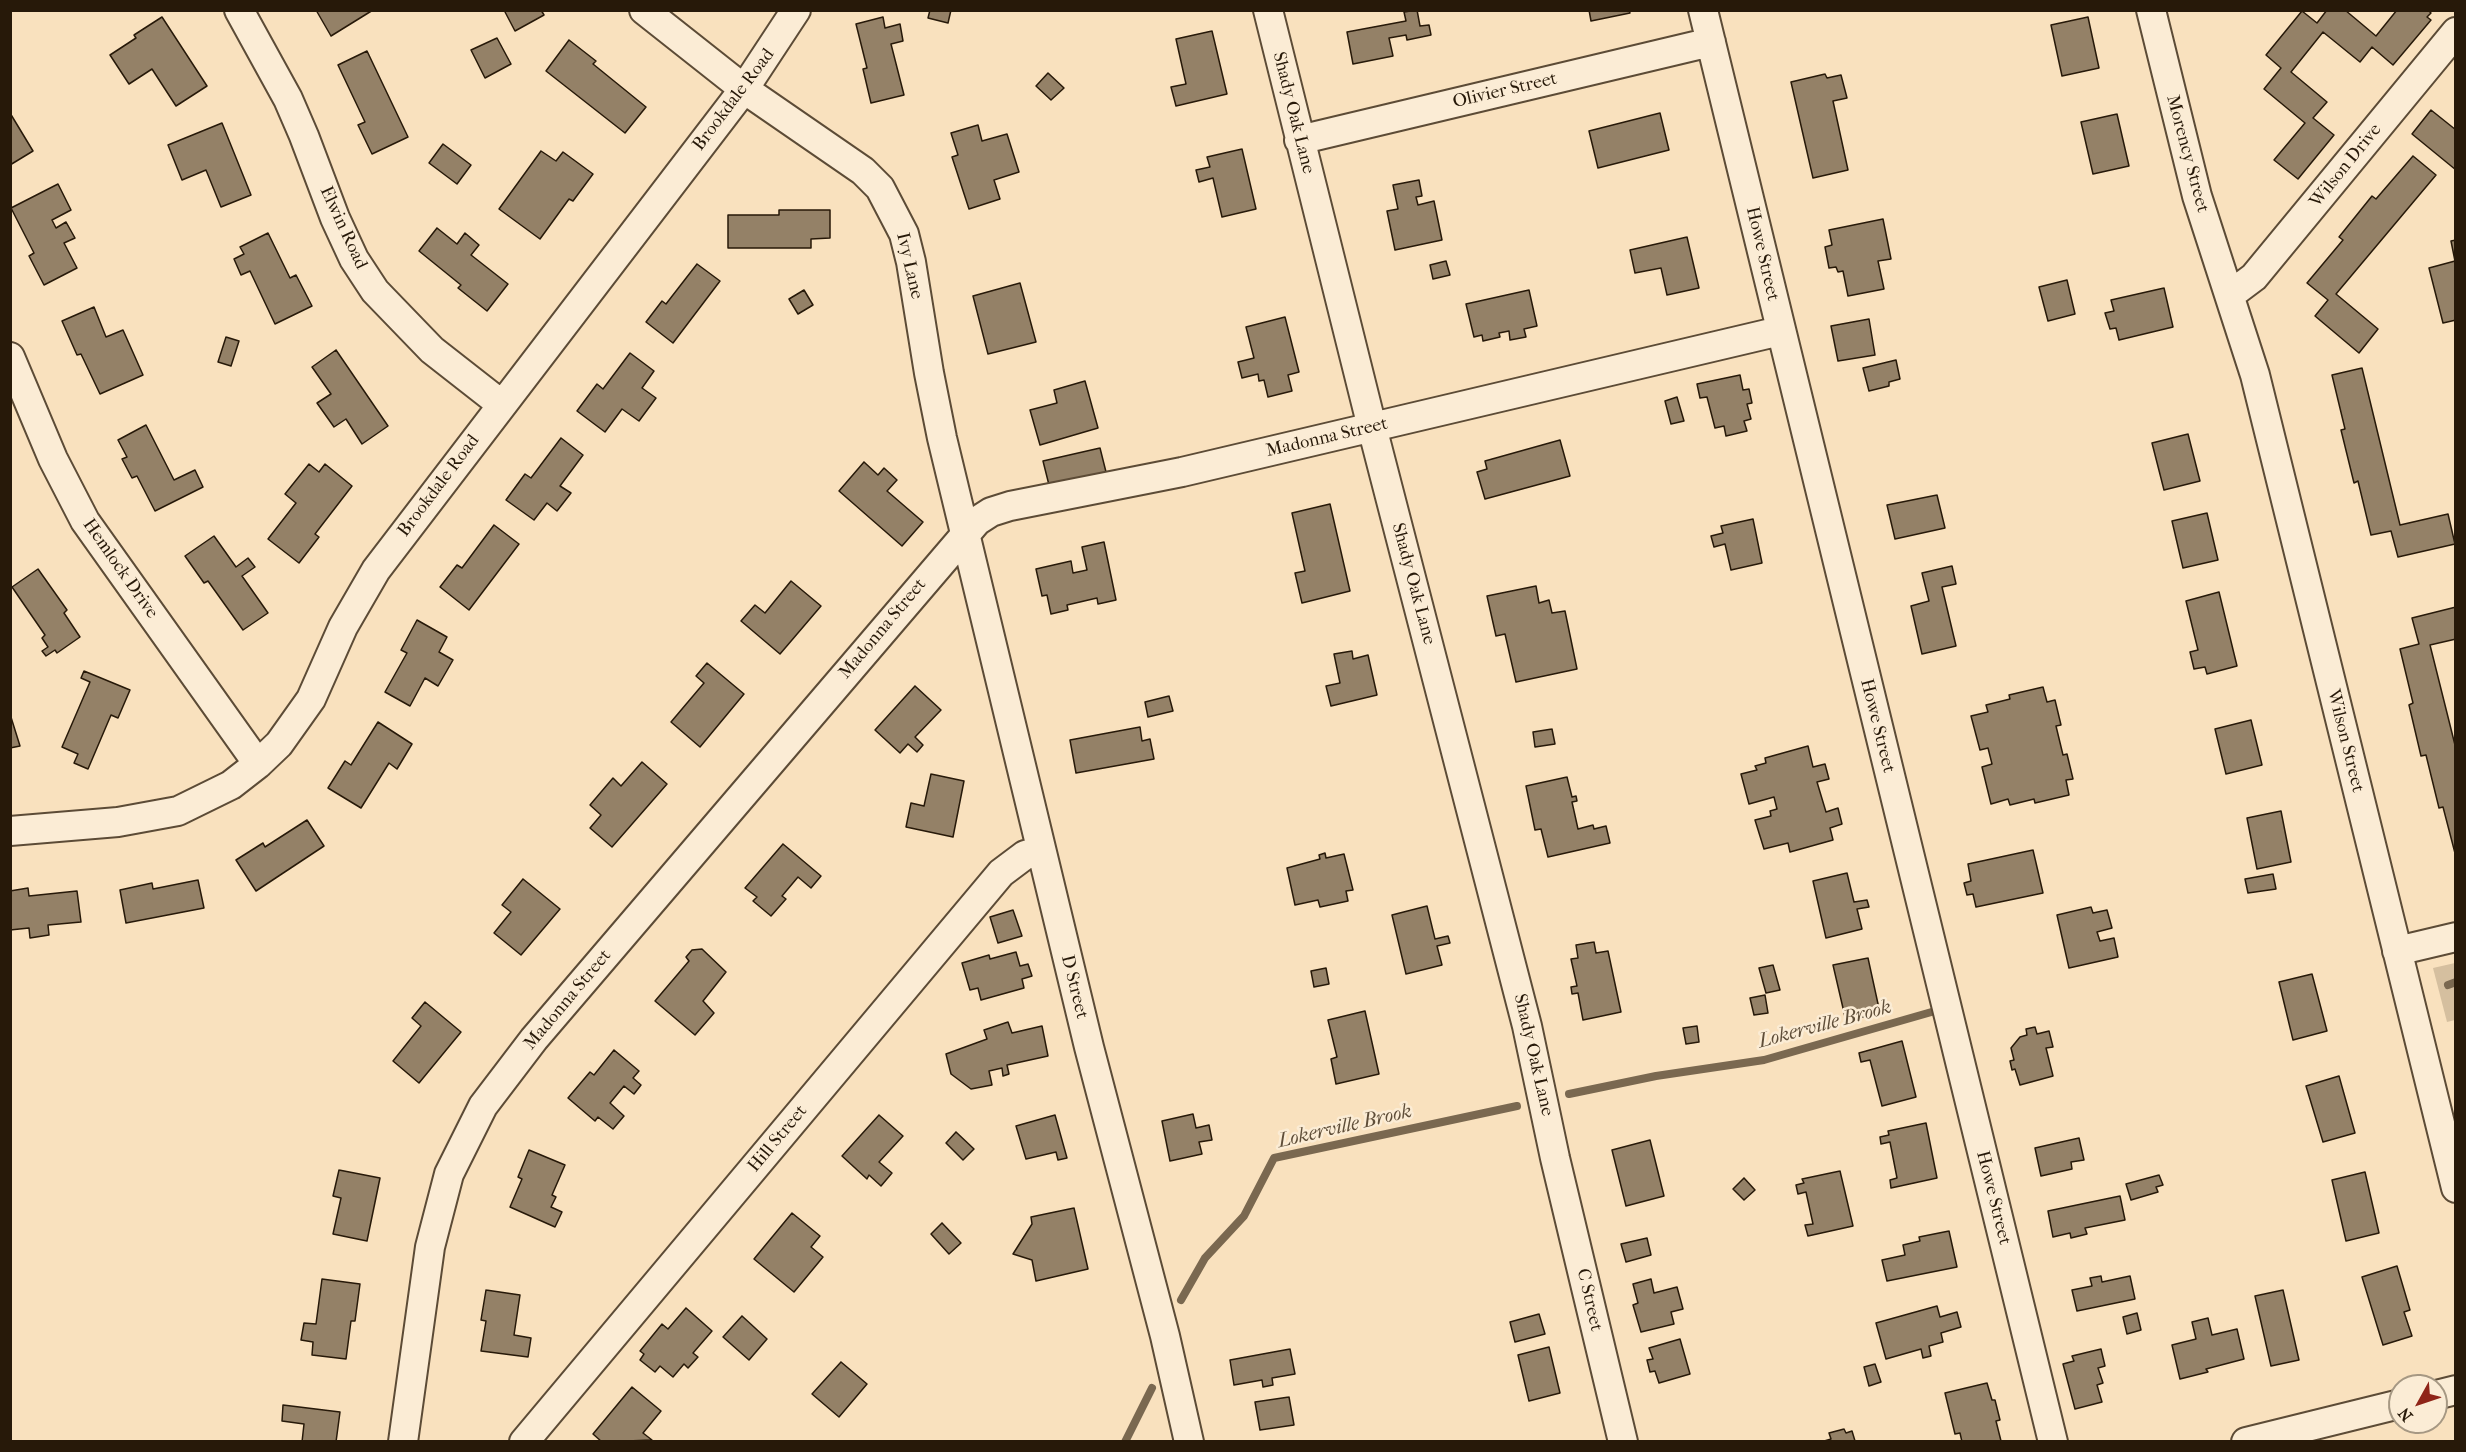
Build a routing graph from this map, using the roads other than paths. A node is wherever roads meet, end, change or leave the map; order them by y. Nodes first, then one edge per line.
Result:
1 (239, 10) edge
2 (644, 10) edge
3 (796, 10) edge
4 (1268, 10) edge
5 (1703, 10) edge
6 (2151, 10) edge
7 (2456, 32) edge
8 (1711, 42) junction
9 (744, 89) junction
10 (1299, 140) junction
11 (2230, 295) junction
12 (1780, 331) junction
13 (10, 357) edge
14 (501, 404) junction
15 (1372, 427) junction
16 (966, 531) junction
17 (258, 764) junction
18 (10, 831) edge
19 (1041, 850) junction
20 (2456, 937) edge
21 (2397, 951) junction
22 (1556, 1158) joint
23 (2456, 1188) edge
24 (2388, 1407) edge
25 (403, 1442) edge
26 (524, 1442) edge
27 (1189, 1442) edge
28 (1623, 1442) edge
29 (2054, 1442) edge
30 (2246, 1442) edge

1 - 14 street, Elwin Road
2 - 9 street, Ivy Lane
3 - 9 street, Brookdale Road
4 - 10 street, Shady Oak Lane
5 - 8 street, Howe Street
6 - 11 street, Morency Street
7 - 11 street, Wilson Drive
8 - 10 street, Olivier Street
8 - 12 street, Howe Street
9 - 14 street, Brookdale Road
9 - 16 street, Ivy Lane
10 - 15 street, Shady Oak Lane
11 - 21 street, Wilson Street
12 - 15 street, Madonna Street
12 - 29 street, Howe Street
13 - 17 street, Hemlock Drive
14 - 17 street, Brookdale Road
15 - 16 street, Madonna Street
15 - 22 street, Shady Oak Lane
16 - 19 street, D Street
16 - 25 street, Madonna Street
17 - 18 street, Brookdale Road
19 - 26 street, Hill Street
19 - 27 street, D Street
20 - 21 street
21 - 23 street, Wilson Street
22 - 28 street, C Street
24 - 30 street

